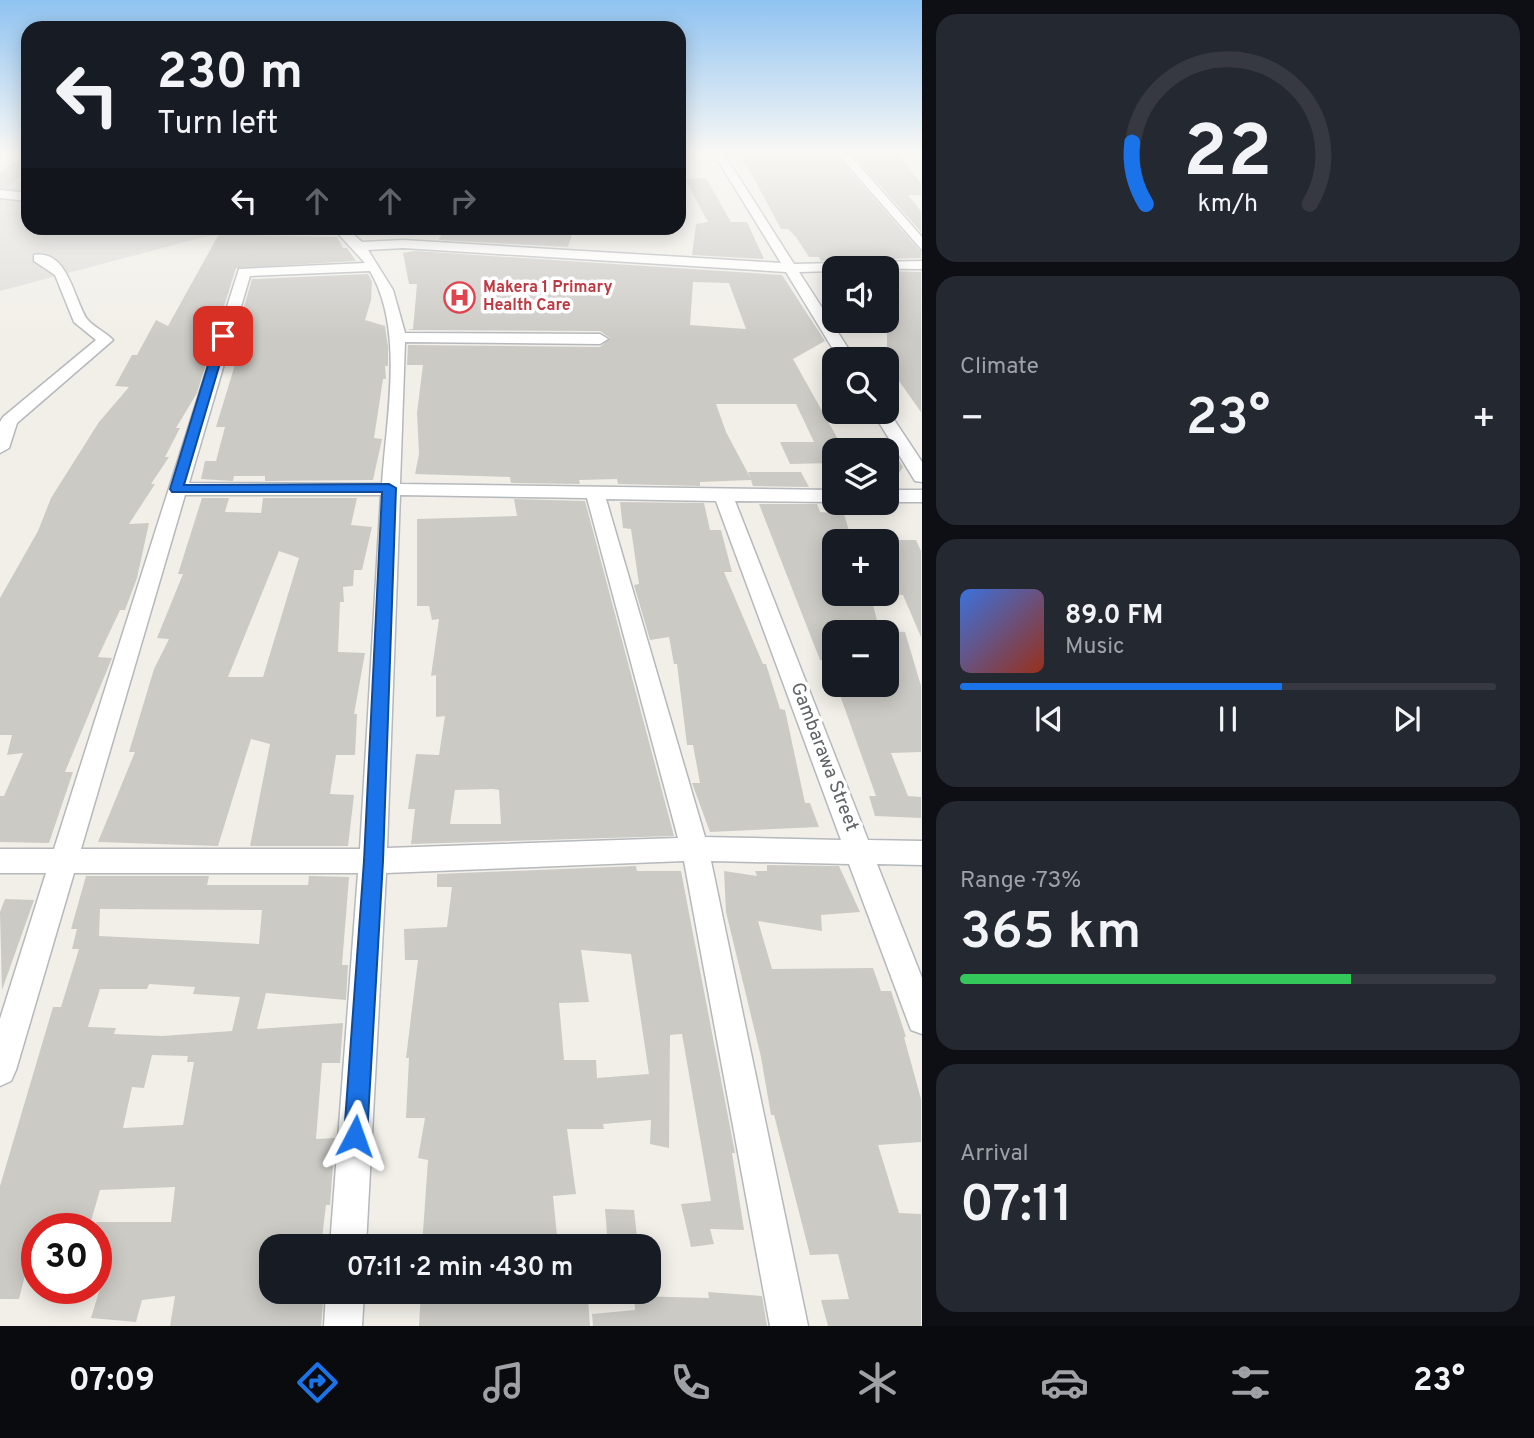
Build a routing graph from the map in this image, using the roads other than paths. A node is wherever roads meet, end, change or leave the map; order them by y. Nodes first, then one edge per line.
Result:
1 (757, 216) edge
2 (896, 216) edge
3 (348, 235) edge
4 (406, 235) edge
5 (403, 244) junction
6 (362, 246) junction
7 (922, 246) edge
8 (38, 258) dead end
9 (922, 265) edge
10 (374, 267) junction
11 (789, 268) junction
12 (398, 337) junction
13 (600, 339) dead end
14 (839, 347) edge
15 (5, 418) edge
16 (888, 424) edge
17 (0, 448) edge
18 (922, 477) edge
19 (389, 488) junction
20 (176, 489) junction
21 (595, 495) junction
22 (724, 496) junction
23 (822, 496) edge
24 (899, 496) edge
25 (922, 496) edge
26 (695, 849) junction
27 (922, 853) edge
28 (861, 855) junction
29 (373, 861) junction
30 (0, 862) edge
31 (64, 862) junction
32 (922, 1019) edge
33 (0, 1070) edge
34 (349, 1234) edge
35 (344, 1304) edge
36 (343, 1326) edge
37 (789, 1326) edge

1 - 11 street
2 - 7 street
3 - 6 street
4 - 5 street
5 - 6 street
5 - 11 street
6 - 10 street
8 - 15 street
9 - 11 street
10 - 12 street
10 - 20 street
11 - 14 street
12 - 13 street
12 - 19 street
15 - 17 street
16 - 18 street
19 - 20 street
19 - 21 street
19 - 29 street
20 - 31 street
21 - 22 street
21 - 26 street
22 - 23 street
22 - 28 street, Gambarawa Street
24 - 25 street
26 - 28 street
26 - 29 street
26 - 37 street
27 - 28 street
28 - 32 street, Gambarawa Street
29 - 31 street
29 - 34 street
30 - 31 street
31 - 33 street
35 - 36 street

